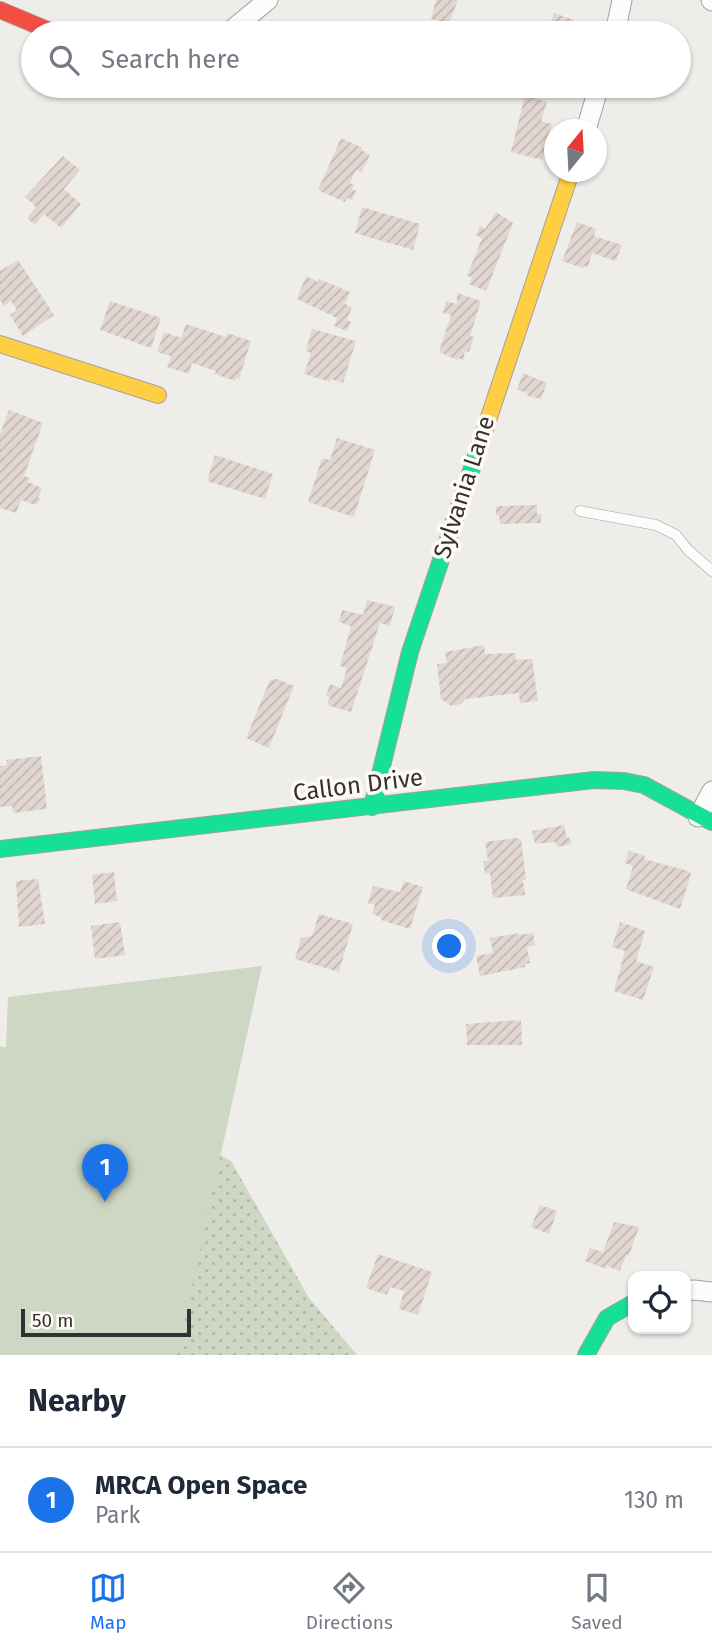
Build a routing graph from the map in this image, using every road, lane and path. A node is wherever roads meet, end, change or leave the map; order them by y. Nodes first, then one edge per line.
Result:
1 (268, 0) edge
2 (622, 0) edge
3 (0, 10) edge
4 (26, 21) edge
5 (243, 21) edge
6 (618, 21) edge
7 (595, 98) edge
8 (589, 119) edge
9 (568, 182) edge
10 (0, 344) edge
11 (158, 395) dead end
12 (580, 511) dead end
13 (712, 571) edge
14 (712, 791) edge
15 (372, 807) junction
16 (705, 820) edge
17 (0, 849) edge
18 (691, 1291) edge
19 (712, 1292) edge
20 (628, 1306) edge
21 (586, 1355) edge

1 - 5 street
2 - 6 street
3 - 4 street
7 - 8 street
9 - 15 street, Sylvania Lane
10 - 11 street
12 - 13 lane
14 - 16 street
15 - 16 street, Callon Drive
15 - 17 street, Callon Drive
18 - 19 street
20 - 21 street

